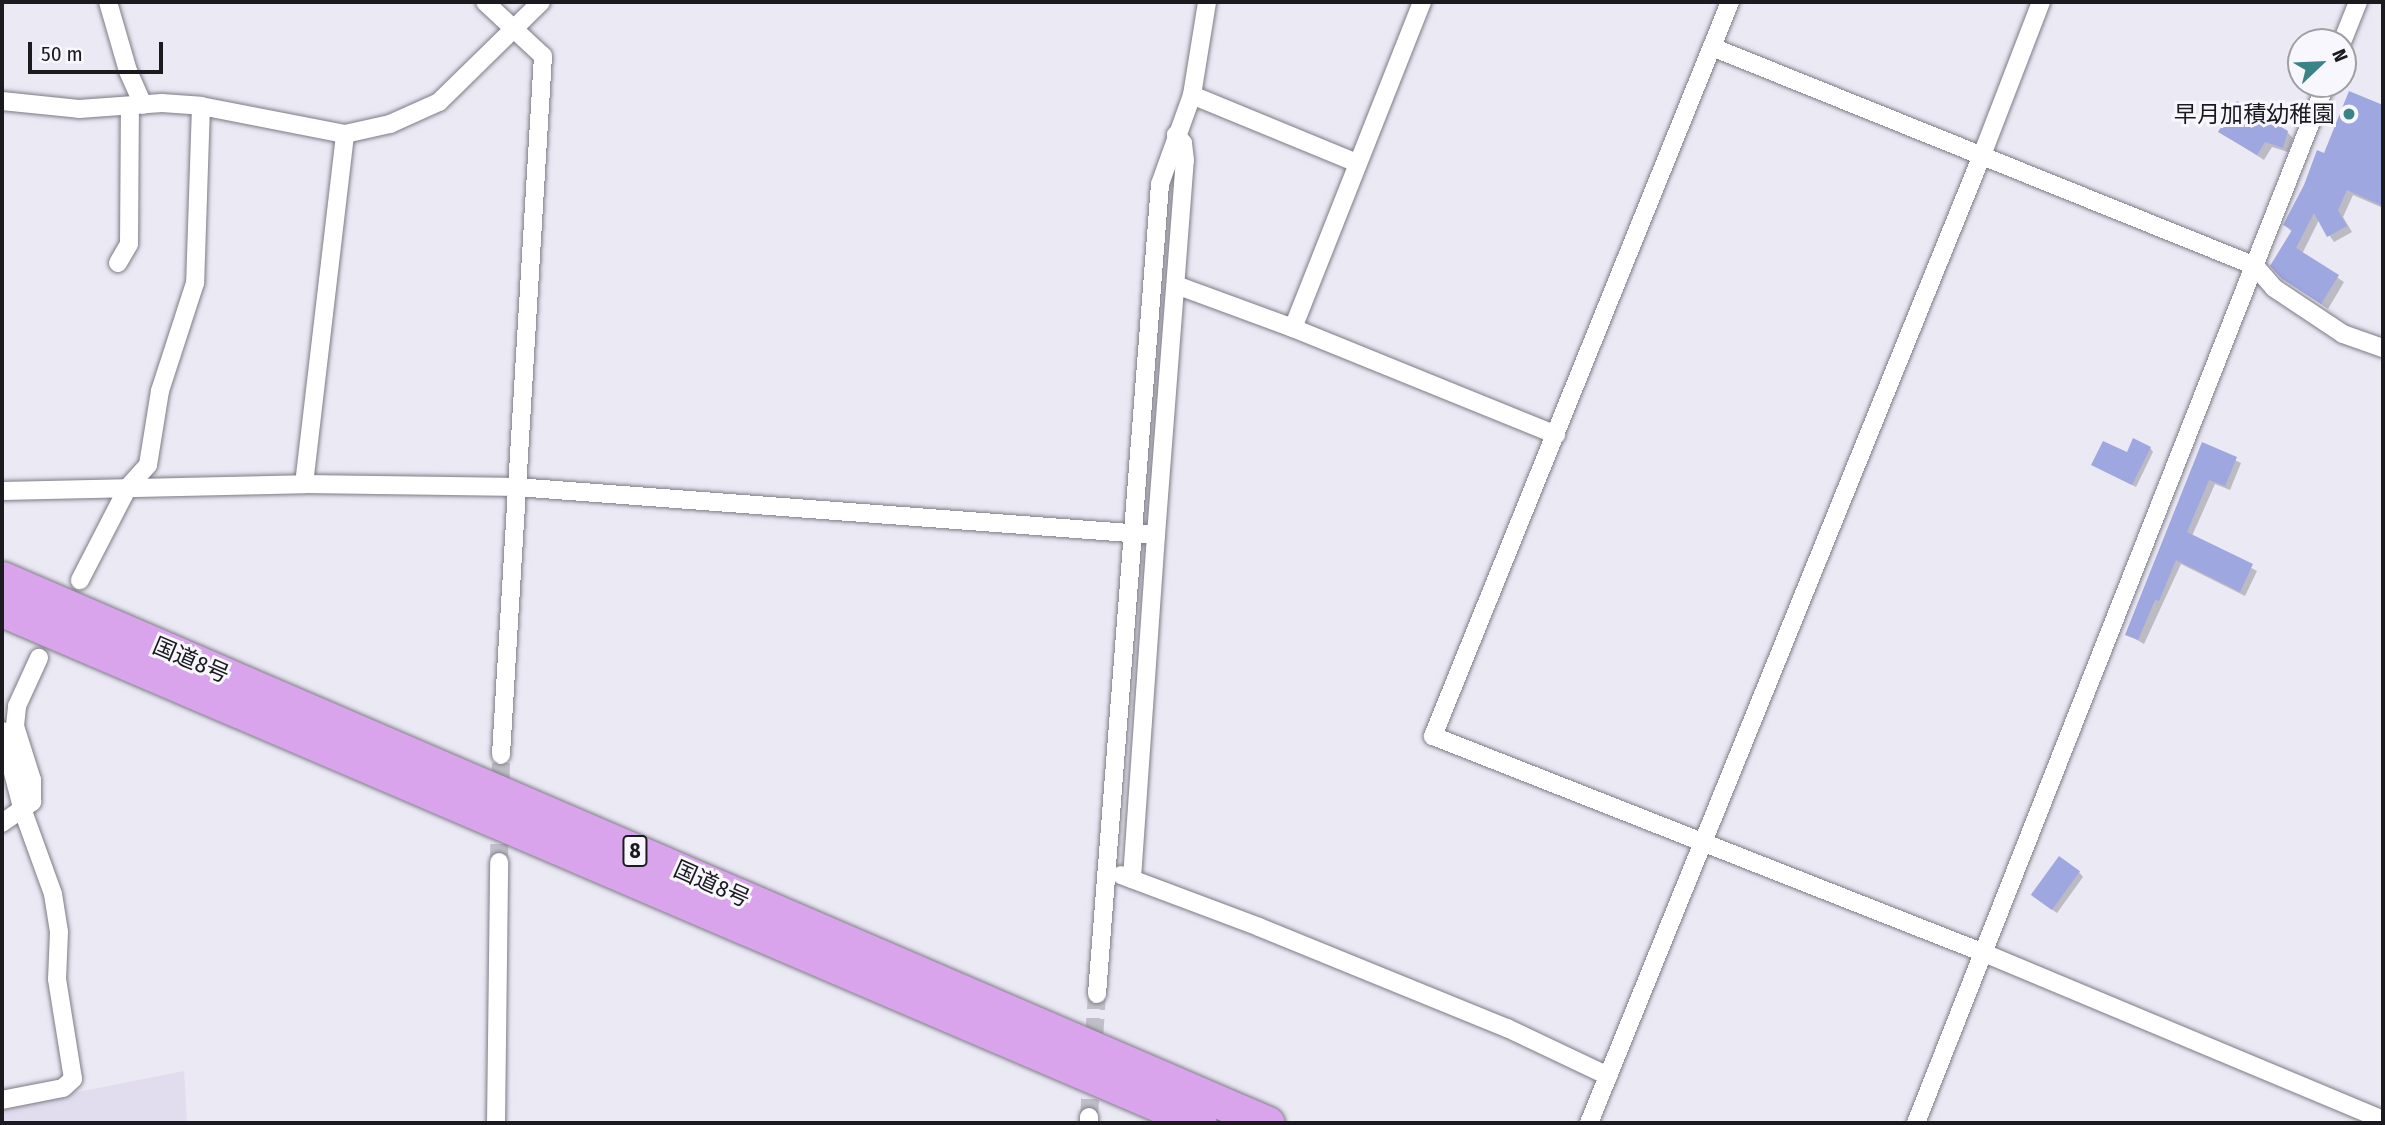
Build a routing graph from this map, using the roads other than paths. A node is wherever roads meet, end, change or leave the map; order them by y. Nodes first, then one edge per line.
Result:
1 (110, 2) edge
2 (485, 2) edge
3 (541, 2) edge
4 (1207, 2) edge
5 (1422, 2) edge
6 (1730, 2) edge
7 (2041, 2) edge
8 (2358, 2) edge
9 (515, 26) junction
10 (2348, 28) edge
11 (1712, 47) junction
12 (1192, 95) junction
13 (2321, 98) edge
14 (2, 102) edge
15 (136, 106) junction
16 (201, 106) junction
17 (345, 134) junction
18 (1176, 135) junction
19 (1982, 155) junction
20 (1357, 163) junction
21 (118, 263) dead end
22 (2255, 266) junction
23 (1176, 285) junction
24 (1293, 328) junction
25 (2383, 348) edge
26 (1556, 435) junction
27 (304, 484) junction
28 (128, 486) junction
29 (516, 486) junction
30 (2, 491) edge
31 (1134, 531) junction
32 (1156, 535) junction
33 (2, 578) edge
34 (80, 580) dead end
35 (2, 610) edge
36 (39, 657) dead end
37 (2, 731) edge
38 (501, 755) tunnel mouth
39 (23, 811) junction
40 (2, 822) edge
41 (1704, 845) junction
42 (499, 862) tunnel mouth
43 (1108, 870) junction
44 (1132, 879) junction
45 (1984, 953) junction
46 (1097, 993) tunnel mouth
47 (1608, 1076) junction
48 (2, 1100) edge
49 (2383, 1120) edge
50 (496, 1123) edge
51 (1200, 1123) edge
52 (1268, 1123) edge
53 (1589, 1123) edge
54 (1916, 1123) edge

1 - 15 street
2 - 9 street
3 - 9 street
4 - 12 street
5 - 20 street
6 - 11 street
7 - 19 street
8 - 10 street
9 - 17 street
9 - 29 street
11 - 19 street
11 - 26 street
12 - 18 street
12 - 20 street
13 - 22 street
14 - 15 street
15 - 16 street
15 - 21 street
16 - 17 street
16 - 28 street
17 - 27 street
18 - 23 street
18 - 31 street
19 - 22 street
19 - 41 street
20 - 24 street
22 - 25 street
22 - 45 street
23 - 24 street
23 - 32 street
24 - 26 street
26 - 41 street
27 - 28 street
27 - 29 street
28 - 30 street
28 - 34 street
29 - 31 street
29 - 38 street
31 - 32 street
31 - 43 street
32 - 44 street
33 - 52 highway, 国道8号 / 8
35 - 51 highway, 国道8号 / 8
36 - 39 street
37 - 39 street
39 - 40 street
39 - 48 street
41 - 45 street
41 - 47 street
42 - 50 street
43 - 44 street
43 - 46 street
44 - 47 street
45 - 49 street
45 - 54 street
47 - 53 street

